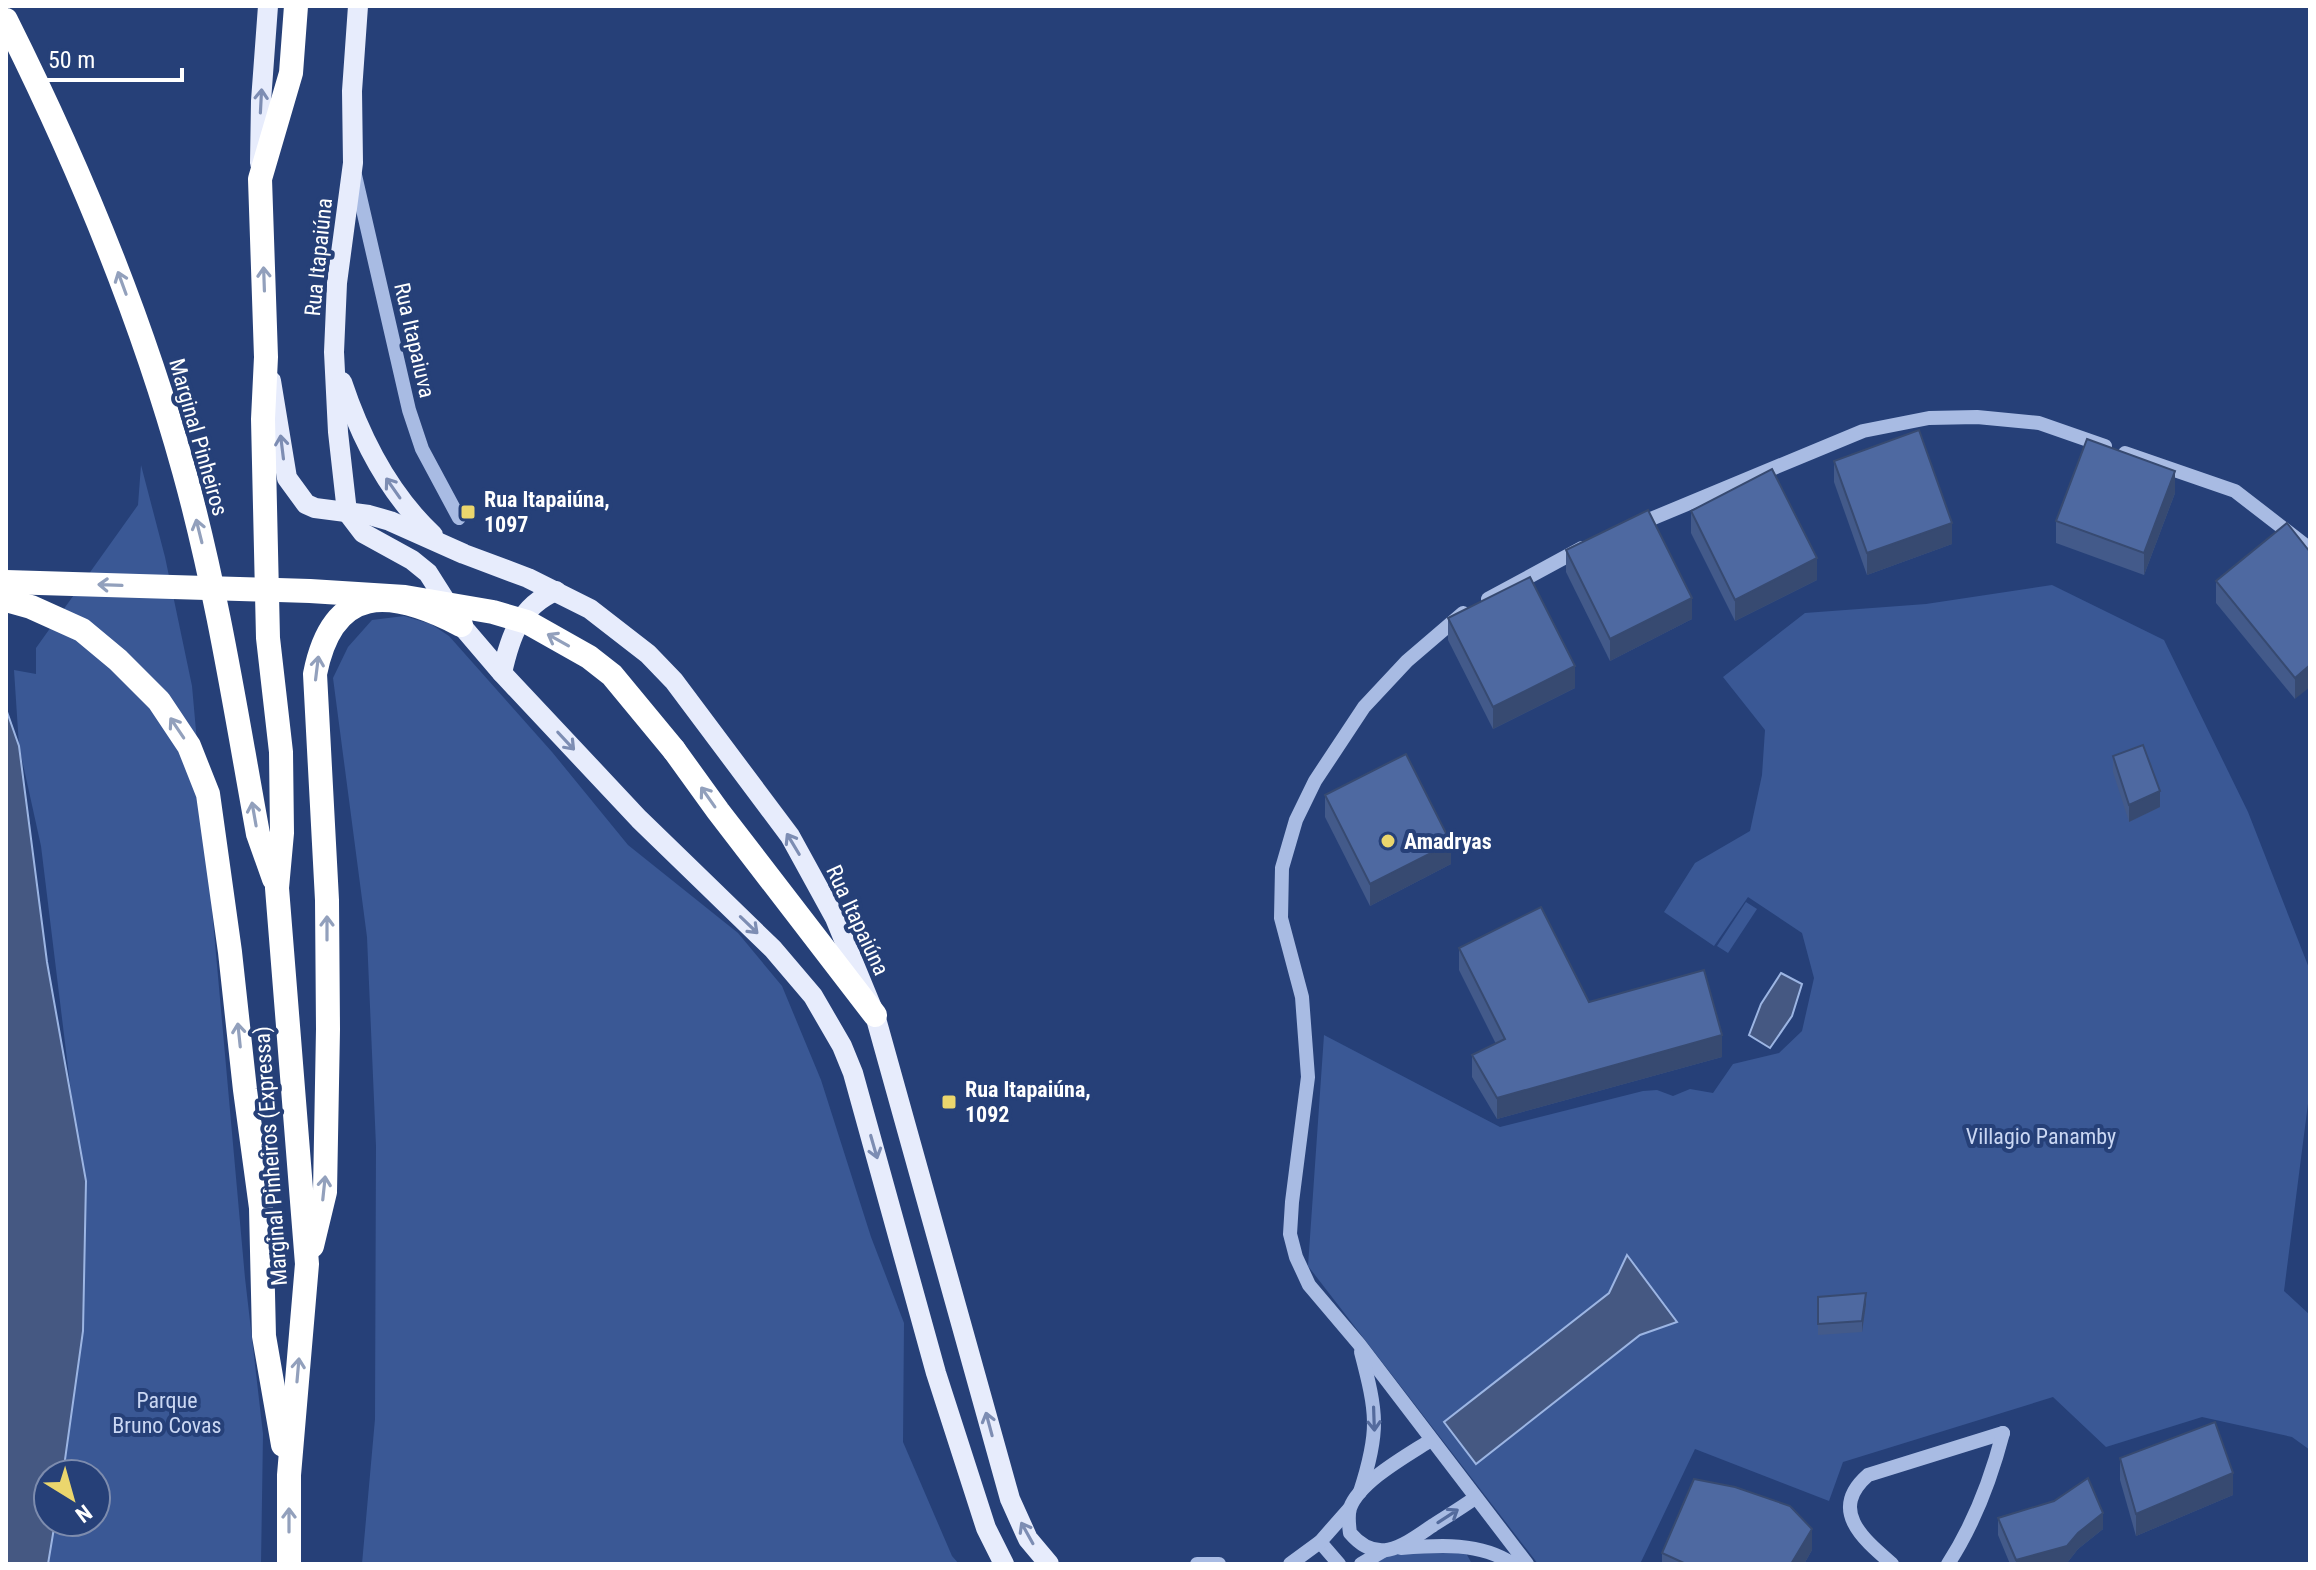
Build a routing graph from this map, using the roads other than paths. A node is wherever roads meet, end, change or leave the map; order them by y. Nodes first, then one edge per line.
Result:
1 (268, 6) edge
2 (296, 6) edge
3 (358, 6) edge
4 (6, 20) edge
5 (353, 163) junction
6 (260, 179) junction
7 (334, 352) junction
8 (266, 357) junction
9 (287, 478) junction
10 (344, 481) junction
11 (347, 512) junction
12 (459, 518) dead end
13 (1623, 531) edge
14 (1595, 542) edge
15 (444, 545) junction
16 (2310, 549) edge
17 (6, 582) edge
18 (556, 591) junction
19 (6, 600) edge
20 (461, 625) junction
21 (502, 673) junction
22 (277, 888) junction
23 (875, 1015) junction
24 (307, 1264) junction
25 (1359, 1344) junction
26 (1431, 1440) junction
27 (289, 1475) junction
28 (1360, 1493) junction
29 (1475, 1498) junction
30 (1349, 1509) junction
31 (1320, 1542) junction
32 (1401, 1548) junction
33 (1383, 1551) junction
34 (289, 1564) edge
35 (1004, 1564) edge
36 (1049, 1564) edge
37 (1197, 1564) edge
38 (1219, 1564) edge
39 (1290, 1564) edge
40 (1339, 1564) edge
41 (1361, 1564) edge
42 (1513, 1564) edge
43 (1527, 1564) edge
44 (1892, 1564) edge
45 (1948, 1564) edge

6 -> 1 main road
2 - 6 highway
3 - 5 main road, Rua Itapaiúna
22 -> 4 highway, Marginal Pinheiros
5 - 7 main road, Rua Itapaiúna
5 - 12 street, Rua Itapaiuva
8 -> 6 highway
7 - 10 main road, Rua Itapaiúna
15 -> 7 main road
9 -> 8 main road
8 - 22 highway
9 - 10 main road
9 - 11 main road, Rua Itapaiúna
10 - 11 main road, Rua Itapaiúna
11 - 15 main road, Rua Itapaiúna
11 - 20 main road
13 - 16 street
14 - 25 street
15 - 18 main road, Rua Itapaiúna
23 -> 17 highway, bridge
18 - 21 main road
23 -> 18 main road, Rua Itapaiúna
27 -> 19 highway
20 - 21 main road
24 -> 20 highway
21 -> 35 main road
22 - 24 highway, Marginal Pinheiros (Expressa)
36 -> 23 main road, Rua Itapaiúna
27 -> 24 highway, Marginal Pinheiros (Expressa)
25 - 26 street
25 -> 28 street
26 - 28 street
26 - 29 street
34 -> 27 highway, Marginal Pinheiros (Expressa)
28 - 30 street
32 -> 29 street
29 - 43 street
30 - 31 street
30 - 33 street
31 - 39 street
31 - 40 street
32 - 33 street
32 - 42 street
33 - 41 street
37 - 38 street
44 - 45 street

